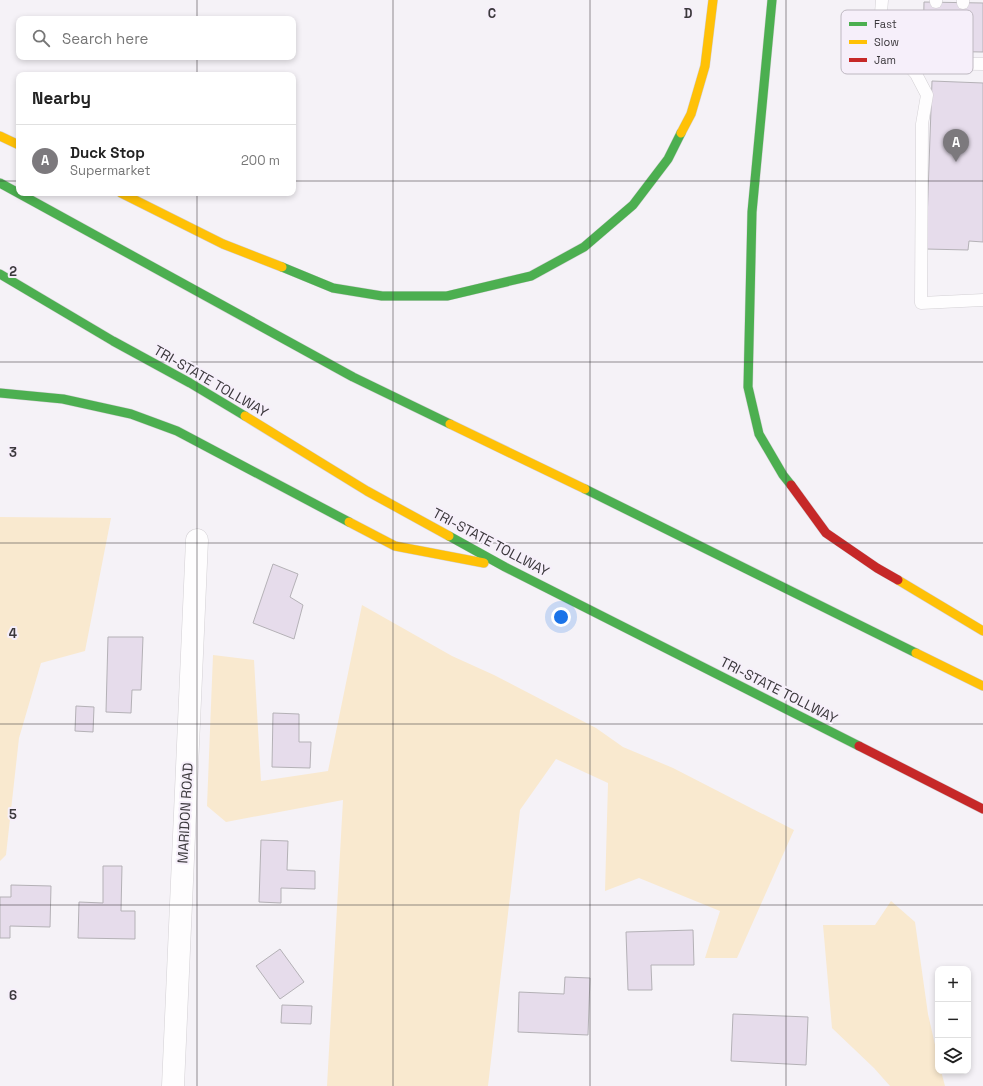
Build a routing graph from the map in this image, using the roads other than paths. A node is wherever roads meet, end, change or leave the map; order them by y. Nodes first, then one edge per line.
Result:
1 (713, 0) edge
2 (772, 0) edge
3 (882, 0) edge
4 (881, 10) edge
5 (916, 74) edge
6 (0, 136) edge
7 (16, 144) edge
8 (0, 183) edge
9 (16, 193) edge
10 (22, 196) edge
11 (127, 196) edge
12 (0, 274) edge
13 (983, 300) edge
14 (0, 393) edge
15 (197, 540) dead end
16 (505, 567) junction
17 (983, 631) edge
18 (983, 686) edge
19 (983, 809) edge
20 (173, 1086) edge

1 - 11 highway
2 - 17 highway
3 - 4 lane
5 - 13 lane
6 - 7 highway
8 - 9 highway
10 - 18 highway
12 - 16 highway, TRI-STATE TOLLWAY
14 - 16 highway
15 - 20 street, MARIDON ROAD
16 - 19 highway, TRI-STATE TOLLWAY

